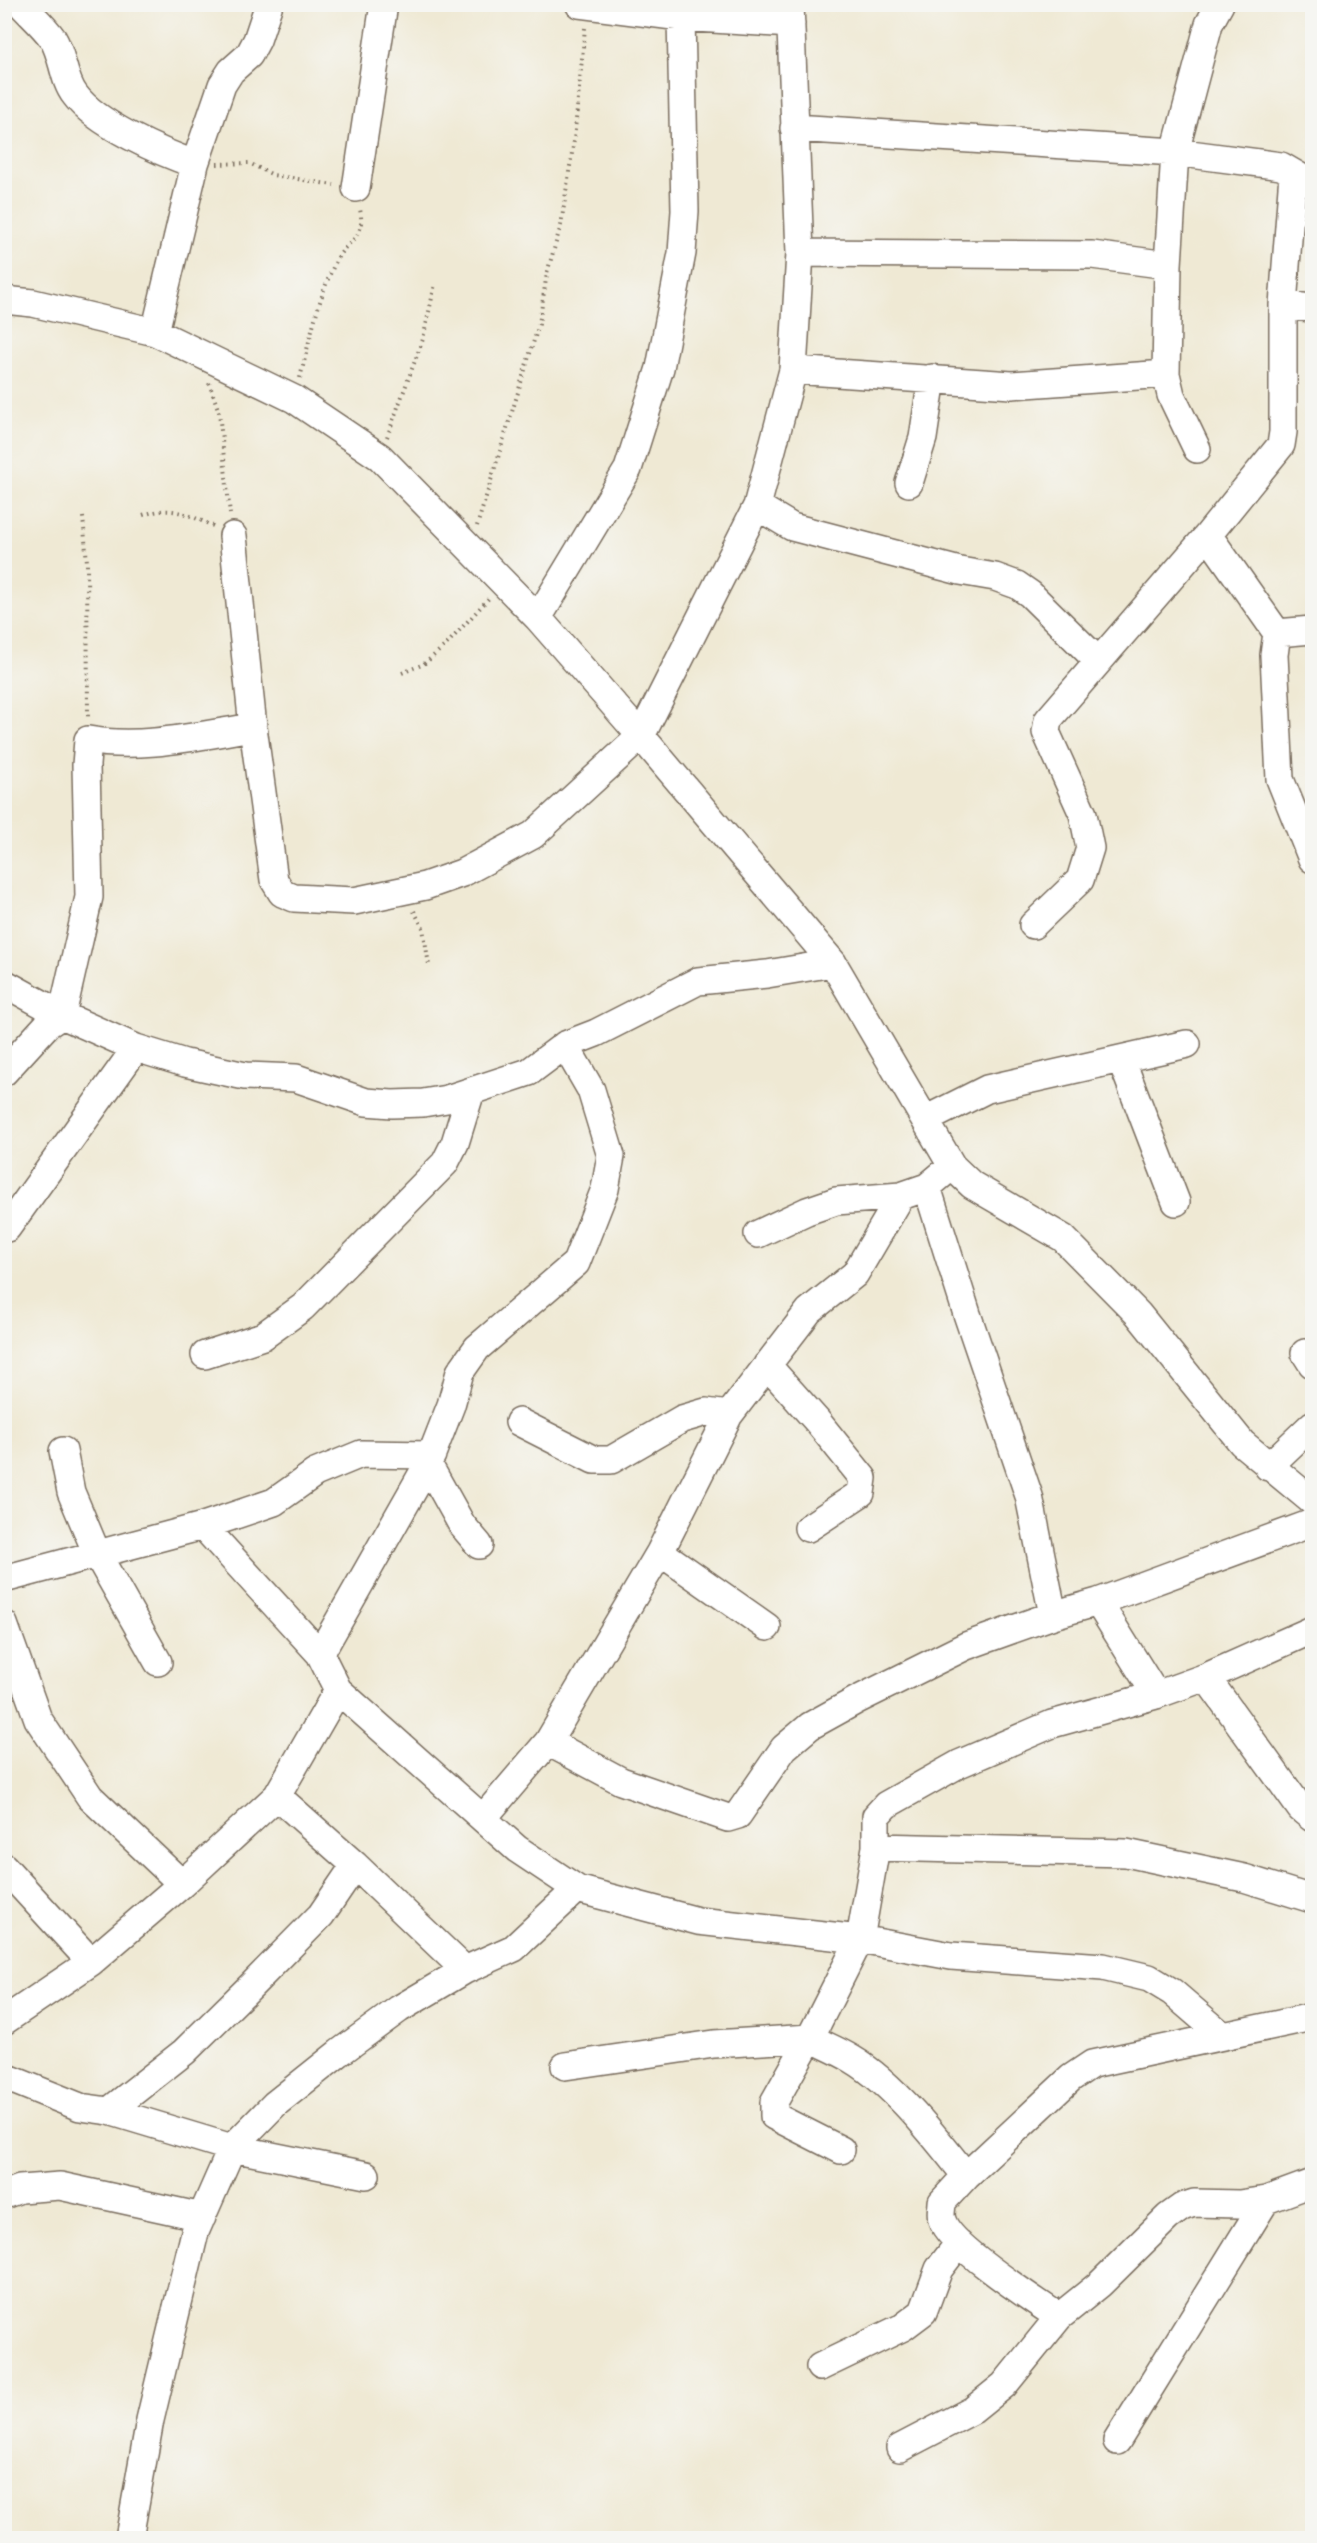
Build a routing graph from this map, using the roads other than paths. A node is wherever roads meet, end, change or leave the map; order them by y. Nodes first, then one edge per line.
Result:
1 (21, 4) edge
2 (268, 4) edge
3 (384, 4) edge
4 (1220, 4) edge
5 (583, 5) edge
6 (791, 14) edge
7 (681, 17) junction
8 (794, 128) junction
9 (1175, 152) junction
10 (195, 164) junction
11 (1303, 179) edge
12 (356, 188) road end
13 (800, 253) junction
14 (1168, 265) junction
15 (4, 300) edge
16 (1283, 305) junction
17 (1312, 308) edge
18 (155, 332) junction
19 (793, 370) junction
20 (1166, 374) junction
21 (932, 378) junction
22 (1197, 449) dead end
23 (909, 483) dead end
24 (757, 506) junction
25 (233, 536) road end
26 (1208, 536) junction
27 (538, 618) junction
28 (1312, 630) edge
29 (1277, 633) junction
30 (1098, 661) junction
31 (253, 727) junction
32 (641, 736) junction
33 (1312, 859) edge
34 (1033, 925) dead end
35 (832, 963) junction
36 (4, 983) edge
37 (62, 1015) junction
38 (1187, 1044) dead end
39 (565, 1046) junction
40 (136, 1048) junction
41 (1120, 1059) junction
42 (4, 1072) edge
43 (471, 1091) junction
44 (925, 1120) junction
45 (952, 1166) junction
46 (927, 1187) junction
47 (902, 1196) junction
48 (1176, 1202) dead end
49 (7, 1228) dead end
50 (758, 1234) dead end
51 (205, 1355) dead end
52 (767, 1365) junction
53 (729, 1415) junction
54 (519, 1422) dead end
55 (1312, 1425) edge
56 (63, 1451) dead end
57 (430, 1460) junction
58 (1268, 1467) junction
59 (1312, 1501) edge
60 (1312, 1523) edge
61 (203, 1526) junction
62 (808, 1528) dead end
63 (479, 1545) dead end
64 (660, 1552) junction
65 (97, 1554) junction
66 (4, 1579) edge
67 (1098, 1602) junction
68 (1053, 1615) junction
69 (4, 1624) edge
70 (767, 1627) dead end
71 (1312, 1630) edge
72 (320, 1654) junction
73 (158, 1662) dead end
74 (1206, 1677) junction
75 (338, 1690) junction
76 (1156, 1695) junction
77 (548, 1742) junction
78 (277, 1796) junction
79 (484, 1817) junction
80 (1312, 1818) edge
81 (876, 1847) junction
82 (354, 1865) junction
83 (4, 1866) edge
84 (182, 1884) junction
85 (577, 1889) junction
86 (1312, 1899) edge
87 (860, 1939) junction
88 (91, 1962) junction
89 (465, 1970) junction
90 (1312, 2017) edge
91 (4, 2021) edge
92 (1222, 2035) junction
93 (810, 2038) junction
94 (565, 2066) dead end
95 (6, 2078) edge
96 (109, 2110) junction
97 (232, 2148) junction
98 (841, 2150) dead end
99 (366, 2175) dead end
100 (966, 2176) junction
101 (1312, 2184) edge
102 (4, 2195) edge
103 (1266, 2200) junction
104 (202, 2217) junction
105 (959, 2243) junction
106 (1059, 2317) junction
107 (820, 2367) dead end
108 (1117, 2441) dead end
109 (900, 2448) dead end
110 (129, 2538) edge

1 - 10 street
2 - 10 street
3 - 12 street
4 - 9 street
5 - 7 street
6 - 7 street
6 - 8 street
7 - 27 street
8 - 9 street
8 - 13 street
9 - 11 street
9 - 14 street
10 - 18 street
11 - 16 street
13 - 14 street
13 - 19 street
14 - 20 street
15 - 18 street
16 - 17 street
16 - 26 street
18 - 27 street
19 - 21 street
19 - 24 street
20 - 21 street
20 - 22 street
21 - 23 street
24 - 30 street
24 - 32 street
25 - 31 street
26 - 29 street
26 - 30 street
27 - 32 street
28 - 29 street
29 - 33 street
30 - 34 street
31 - 32 street
31 - 37 street
32 - 35 street
35 - 39 street
35 - 44 street
36 - 37 street
37 - 40 street
37 - 42 street
38 - 41 street
39 - 43 street
39 - 57 street
40 - 43 street
40 - 49 street
41 - 44 street
41 - 48 street
43 - 51 street
44 - 45 street
45 - 46 street
45 - 58 street
46 - 47 street
46 - 68 street
47 - 50 street
47 - 52 street
52 - 53 street
52 - 62 street
53 - 54 street
53 - 64 street
55 - 58 street
56 - 65 street
57 - 61 street
57 - 63 street
57 - 72 street
58 - 59 street
60 - 67 street
61 - 65 street
61 - 72 street
64 - 70 street
64 - 77 street
65 - 66 street
65 - 73 street
67 - 68 street
67 - 76 street
68 - 77 street
69 - 84 street
71 - 74 street
72 - 75 street
74 - 76 street
74 - 80 street
75 - 78 street
75 - 79 street
76 - 81 street
77 - 79 street
78 - 82 street
78 - 84 street
79 - 85 street
81 - 86 street
81 - 87 street
82 - 89 street
82 - 96 street
83 - 88 street
84 - 88 street
85 - 87 street
85 - 89 street
87 - 92 street
87 - 93 street
88 - 91 street
89 - 97 street
90 - 92 street
92 - 100 street
93 - 94 street
93 - 98 street
93 - 100 street
95 - 96 street
96 - 97 street
97 - 99 street
97 - 104 street
100 - 105 street
101 - 103 street
102 - 104 street
103 - 106 street
103 - 108 street
104 - 110 street
105 - 106 street
105 - 107 street
106 - 109 street

